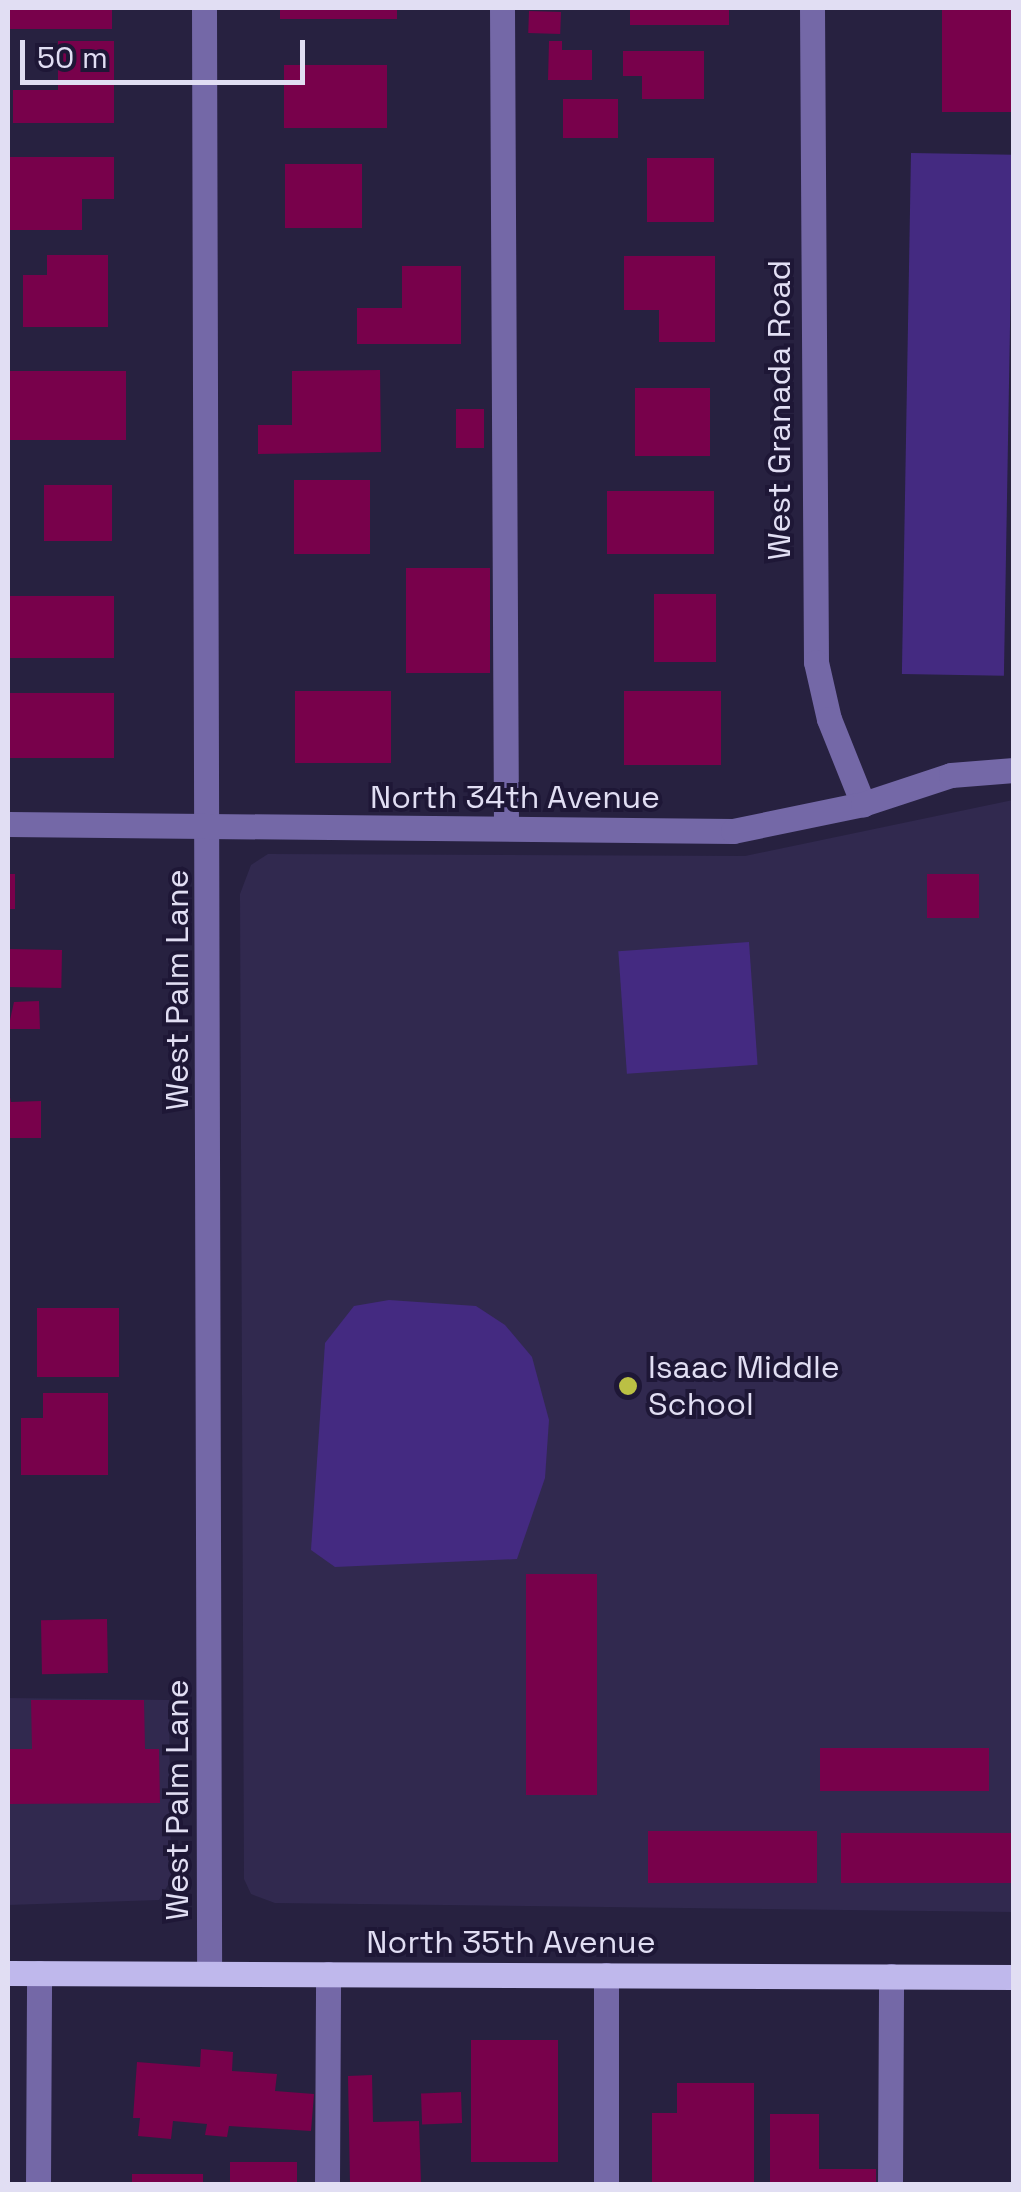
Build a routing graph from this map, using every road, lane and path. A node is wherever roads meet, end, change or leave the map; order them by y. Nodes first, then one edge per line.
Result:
1 (204, 8) edge
2 (502, 8) edge
3 (812, 8) edge
4 (1014, 770) edge
5 (864, 804) junction
6 (8, 824) edge
7 (210, 827) junction
8 (506, 828) junction
9 (8, 1972) edge
10 (40, 1973) junction
11 (209, 1974) junction
12 (328, 1974) junction
13 (606, 1975) junction
14 (891, 1976) junction
15 (1014, 1977) edge
16 (38, 2184) edge
17 (327, 2184) edge
18 (606, 2184) edge
19 (890, 2184) edge

1 - 7 street, West Palm Lane
2 - 8 street
3 - 5 street, West Granada Road
4 - 5 street, North 34th Avenue
5 - 8 street, North 34th Avenue
6 - 7 street, North 34th Avenue
7 - 8 street, North 34th Avenue
7 - 11 street, West Palm Lane
9 - 10 main road, North 35th Avenue
10 - 11 main road, North 35th Avenue
10 - 16 street
11 - 12 main road, North 35th Avenue
12 - 13 main road, North 35th Avenue
12 - 17 street
13 - 14 main road, North 35th Avenue
13 - 18 street
14 - 15 main road, North 35th Avenue
14 - 19 street

